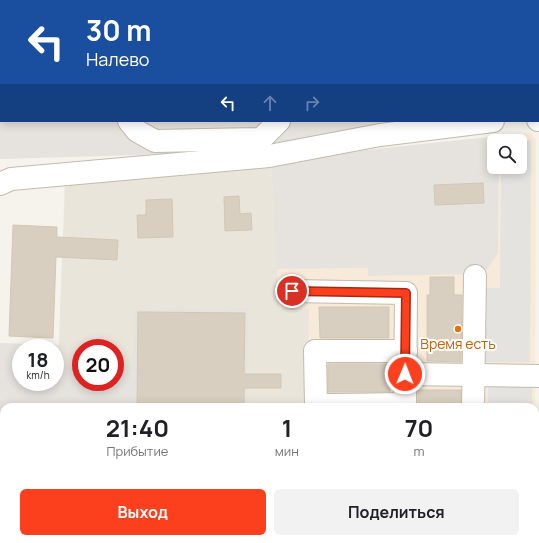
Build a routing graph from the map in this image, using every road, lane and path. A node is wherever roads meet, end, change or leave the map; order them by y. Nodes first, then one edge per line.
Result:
1 (130, 122) edge
2 (278, 122) edge
3 (485, 122) edge
4 (0, 184) edge
5 (475, 276) dead end
6 (292, 291) dead end
7 (406, 351) junction
8 (405, 374) junction
9 (474, 375) junction
10 (539, 376) edge
11 (316, 403) edge
12 (405, 403) edge
13 (473, 403) edge

1 - 2 street
3 - 4 street
5 - 9 street
6 - 7 street
7 - 8 street
7 - 11 street
8 - 9 street
8 - 12 street
9 - 10 street
9 - 13 street

